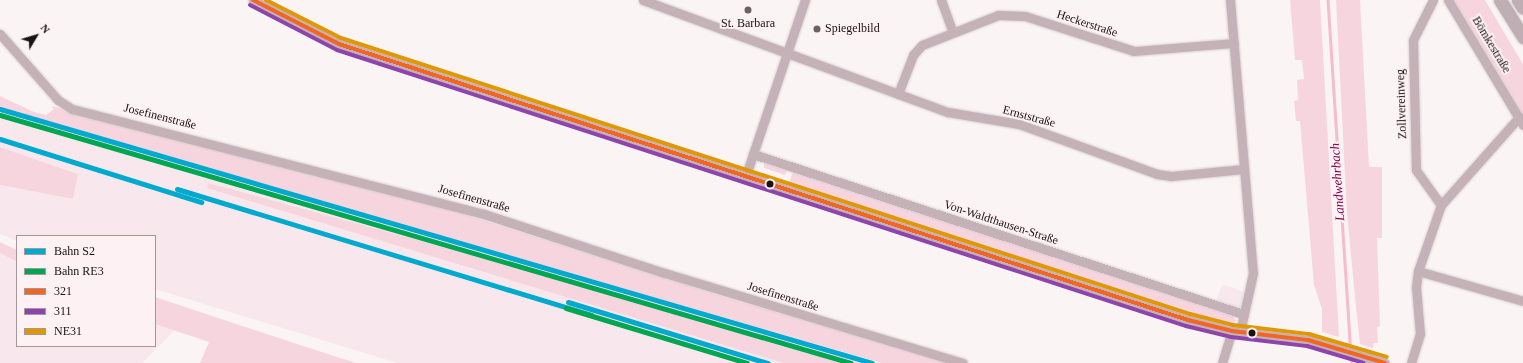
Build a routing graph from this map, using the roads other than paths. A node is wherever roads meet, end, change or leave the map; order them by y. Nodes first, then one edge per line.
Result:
1 (253, 0) edge
2 (643, 0) edge
3 (805, 0) edge
4 (941, 0) edge
5 (1230, 0) edge
6 (1433, 0) edge
7 (1448, 0) edge
8 (1500, 0) edge
9 (1518, 0) edge
10 (1523, 8) edge
11 (952, 30) junction
12 (0, 34) edge
13 (1523, 37) edge
14 (1234, 43) junction
15 (787, 53) junction
16 (898, 94) junction
17 (1521, 121) edge
18 (753, 154) junction
19 (1244, 169) junction
20 (746, 175) junction
21 (1440, 205) junction
22 (1418, 271) junction
23 (1523, 301) edge
24 (1243, 314) junction
25 (1236, 331) junction
26 (963, 363) edge
27 (1222, 363) edge
28 (1385, 363) edge
29 (1411, 363) edge

1 - 20 street
2 - 15 street, Ernststraße
3 - 15 street
4 - 11 street
5 - 14 street
6 - 21 street, Zollvereinweg
7 - 17 street, Bömkestraße
8 - 13 highway
9 - 10 highway
11 - 14 street, Heckerstraße
11 - 16 street, Heckerstraße
12 - 26 street, Josefinenstraße
14 - 19 street
15 - 16 street, Ernststraße
15 - 18 street
16 - 19 street, Ernststraße
17 - 21 street
18 - 20 street
18 - 24 street, Von-Waldthausen-Straße
19 - 24 street
20 - 25 street
21 - 22 street
22 - 23 street
22 - 29 street
24 - 25 street
25 - 27 street
25 - 28 street

